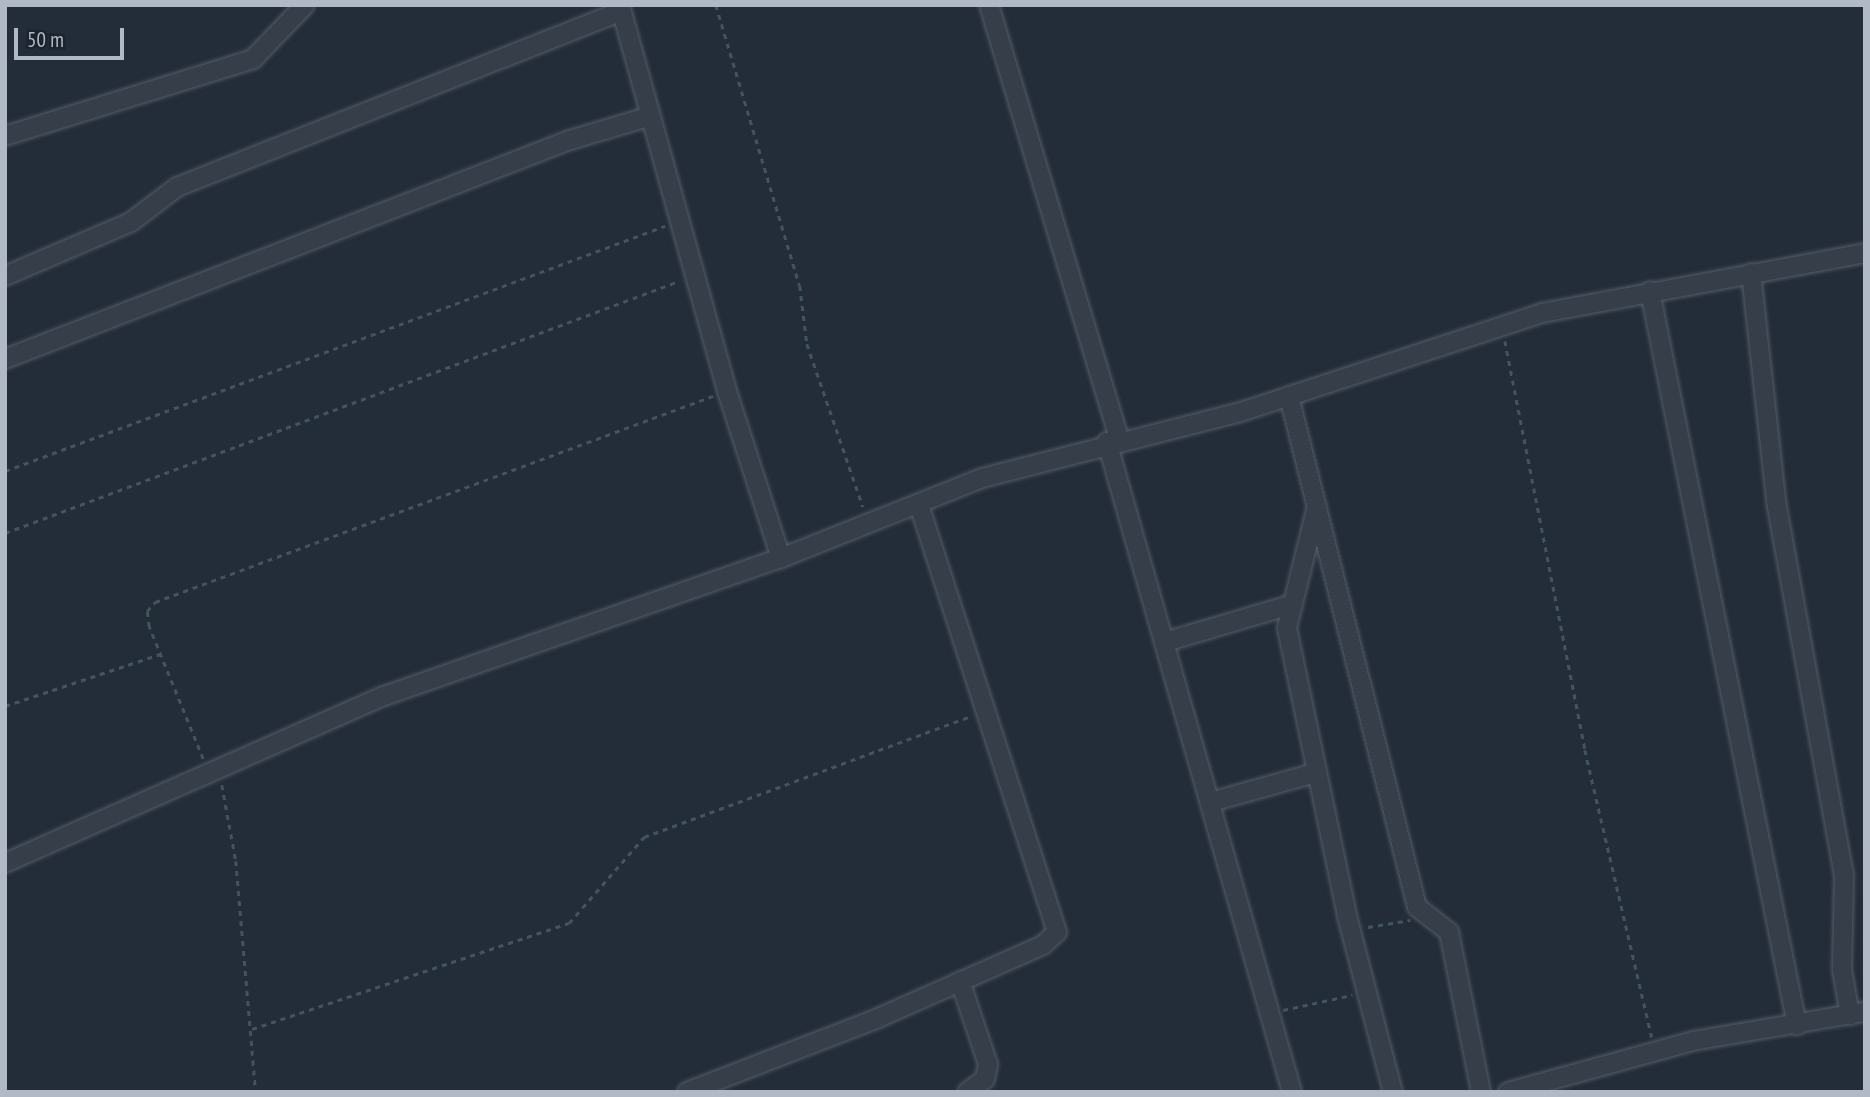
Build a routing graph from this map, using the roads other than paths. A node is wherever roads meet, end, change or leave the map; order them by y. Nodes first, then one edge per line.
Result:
1 (305, 5) edge
2 (989, 5) edge
3 (620, 8) edge
4 (651, 116) junction
5 (5, 136) edge
6 (1865, 253) edge
7 (1751, 273) junction
8 (5, 276) edge
9 (1650, 291) junction
10 (5, 359) edge
11 (1289, 397) junction
12 (1113, 441) junction
13 (1318, 503) junction
14 (919, 504) junction
15 (781, 558) junction
16 (1290, 605) junction
17 (1165, 642) junction
18 (1315, 773) junction
19 (1211, 802) junction
20 (5, 863) edge
21 (960, 981) junction
22 (1857, 1013) edge
23 (1797, 1025) junction
24 (687, 1092) edge
25 (967, 1092) edge
26 (1292, 1092) edge
27 (1393, 1092) edge
28 (1481, 1092) edge
29 (1508, 1092) edge

1 - 5 street
2 - 12 street
3 - 4 street
3 - 8 street
4 - 10 street
4 - 15 street
6 - 7 street
7 - 9 street
7 - 22 street
9 - 11 street
9 - 23 street
11 - 12 street
11 - 13 street
12 - 14 street
12 - 17 street
13 - 16 street
13 - 28 street
14 - 15 street
14 - 21 street
15 - 20 street
16 - 17 street
16 - 18 street
17 - 19 street
18 - 19 street
18 - 27 street
19 - 26 street
21 - 24 street
21 - 25 street
22 - 23 street
23 - 29 street

